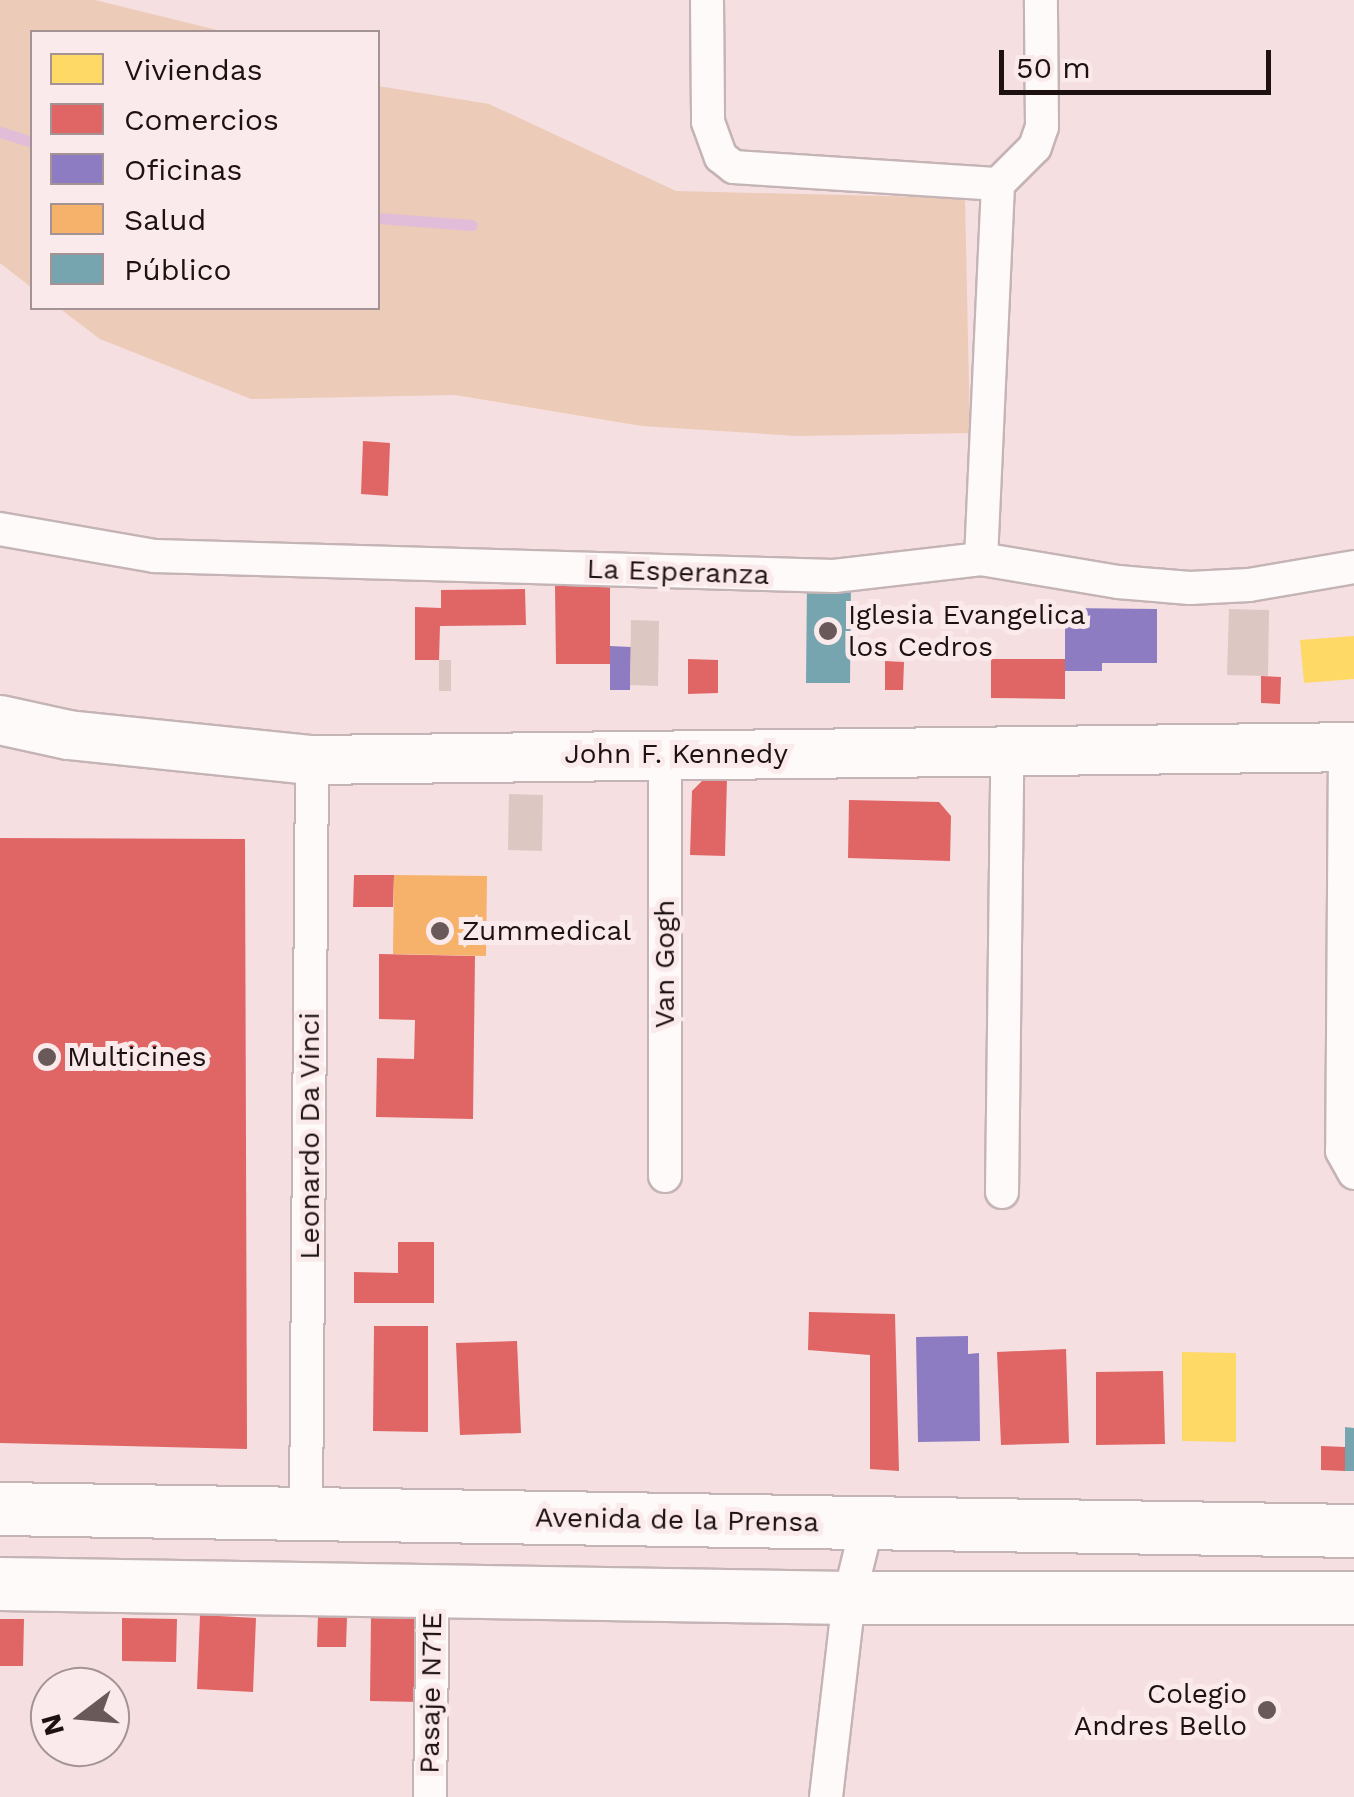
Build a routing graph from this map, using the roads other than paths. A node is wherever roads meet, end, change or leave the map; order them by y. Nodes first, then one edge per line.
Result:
1 (706, 0) edge
2 (1041, 0) edge
3 (998, 184) junction
4 (0, 530) edge
5 (981, 559) junction
6 (1354, 567) edge
7 (0, 720) edge
8 (1349, 747) edge
9 (665, 752) junction
10 (1007, 754) junction
11 (312, 760) junction
12 (1354, 1173) edge
13 (666, 1176) dead end
14 (1002, 1192) dead end
15 (0, 1509) edge
16 (306, 1512) junction
17 (867, 1525) junction
18 (1354, 1531) edge
19 (0, 1584) edge
20 (433, 1590) junction
21 (849, 1598) junction
22 (1354, 1598) edge
23 (430, 1797) edge
24 (826, 1797) edge

1 - 3 street
2 - 3 street
3 - 5 street
4 - 5 street, La Esperanza
5 - 6 street, La Esperanza
7 - 11 main road, John F. Kennedy
8 - 10 main road, John F. Kennedy
8 - 12 street
9 - 10 main road, John F. Kennedy
9 - 11 main road, John F. Kennedy
9 - 13 street, Van Gogh
10 - 14 street
11 - 16 street, Leonardo Da Vinci
15 - 16 main road, Avenida de la Prensa
16 - 17 main road, Avenida de la Prensa
17 - 18 main road, Avenida de la Prensa
17 - 21 street
19 - 20 main road
20 - 21 main road
20 - 23 street, Pasaje N71E
21 - 22 main road
21 - 24 street

